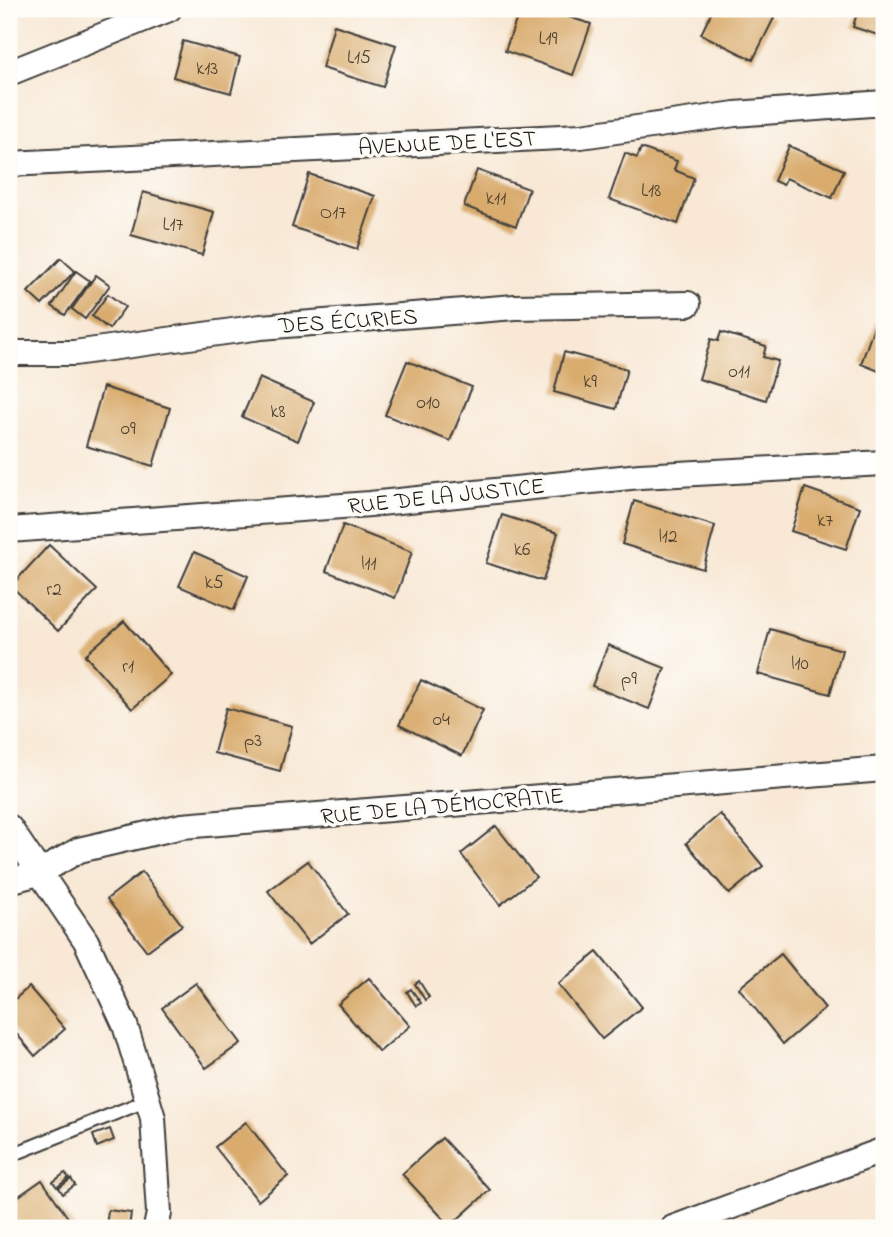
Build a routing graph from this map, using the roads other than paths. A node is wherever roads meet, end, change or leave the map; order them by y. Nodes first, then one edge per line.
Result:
1 (169, 9) edge
2 (9, 73) edge
3 (884, 103) edge
4 (9, 164) edge
5 (688, 304) dead end
6 (9, 353) edge
7 (884, 463) edge
8 (9, 530) edge
9 (884, 769) edge
10 (9, 827) edge
11 (39, 873) junction
12 (9, 881) edge
13 (148, 1100) junction
14 (884, 1150) edge
15 (9, 1156) edge
16 (156, 1228) edge
17 (673, 1228) edge

1 - 2 street
3 - 4 street, AVENUE DE L'EST
5 - 6 street, DES ÉCURIES
7 - 8 street, RUE DE LA JUSTICE
9 - 11 street, RUE DE LA DÉMOCRATIE
10 - 11 street
11 - 12 street, RUE DE LA DÉMOCRATIE
11 - 13 street
13 - 15 lane
13 - 16 street
14 - 17 street

